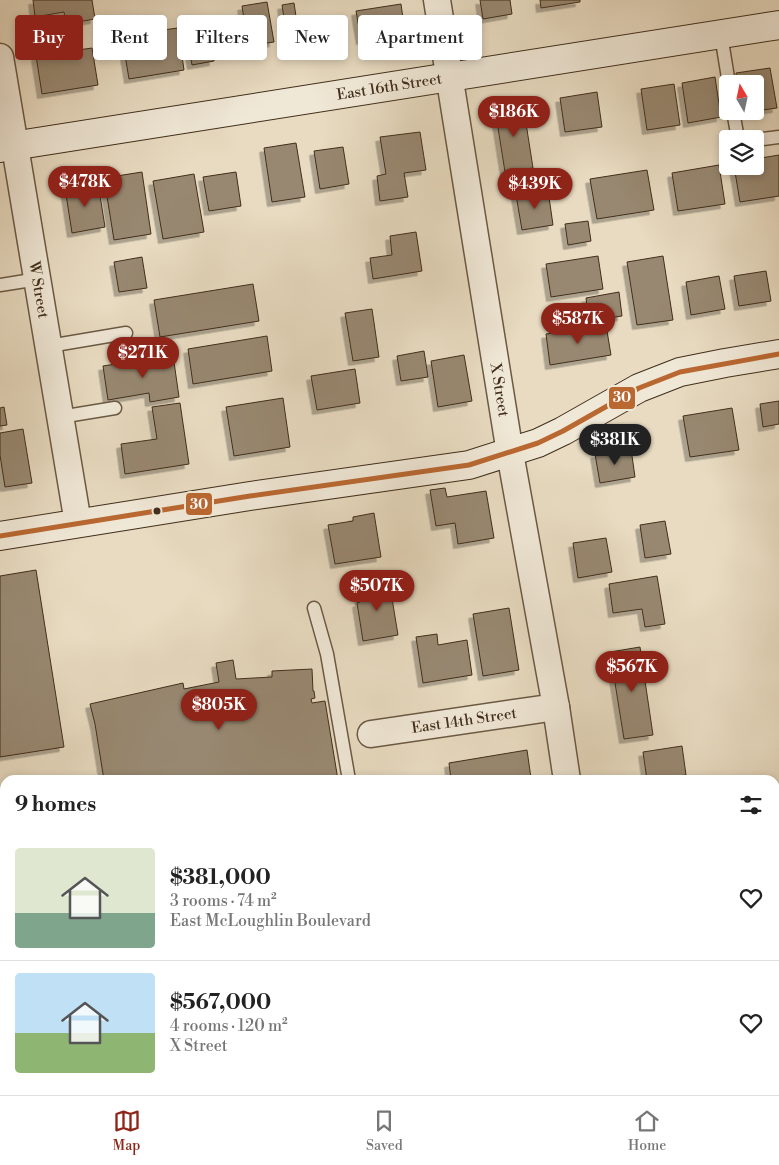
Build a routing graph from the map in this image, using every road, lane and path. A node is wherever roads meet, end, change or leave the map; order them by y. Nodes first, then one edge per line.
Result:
1 (437, 0) edge
2 (779, 26) edge
3 (721, 35) junction
4 (0, 57) edge
5 (728, 75) edge
6 (450, 78) junction
7 (779, 137) edge
8 (764, 139) edge
9 (8, 147) edge
10 (38, 279) junction
11 (0, 285) edge
12 (126, 333) dead end
13 (49, 346) junction
14 (779, 354) edge
15 (115, 408) dead end
16 (60, 417) junction
17 (510, 453) junction
18 (78, 523) junction
19 (0, 536) edge
20 (314, 608) dead end
21 (556, 707) junction
22 (372, 734) dead end
23 (348, 775) edge
24 (566, 775) edge

1 - 6 street, X Street
2 - 3 street, East 16th Street
3 - 5 lane
3 - 6 street, East 16th Street
4 - 9 street, W Street
6 - 9 street, East 16th Street
6 - 17 street, X Street
7 - 8 lane
9 - 10 street, W Street
10 - 11 lane
10 - 13 street, W Street
12 - 13 lane
13 - 16 street, W Street
14 - 17 street
15 - 16 lane
16 - 18 street, W Street
17 - 18 street
17 - 21 street, X Street
18 - 19 street
20 - 23 lane
21 - 22 street, East 14th Street
21 - 24 street, X Street

